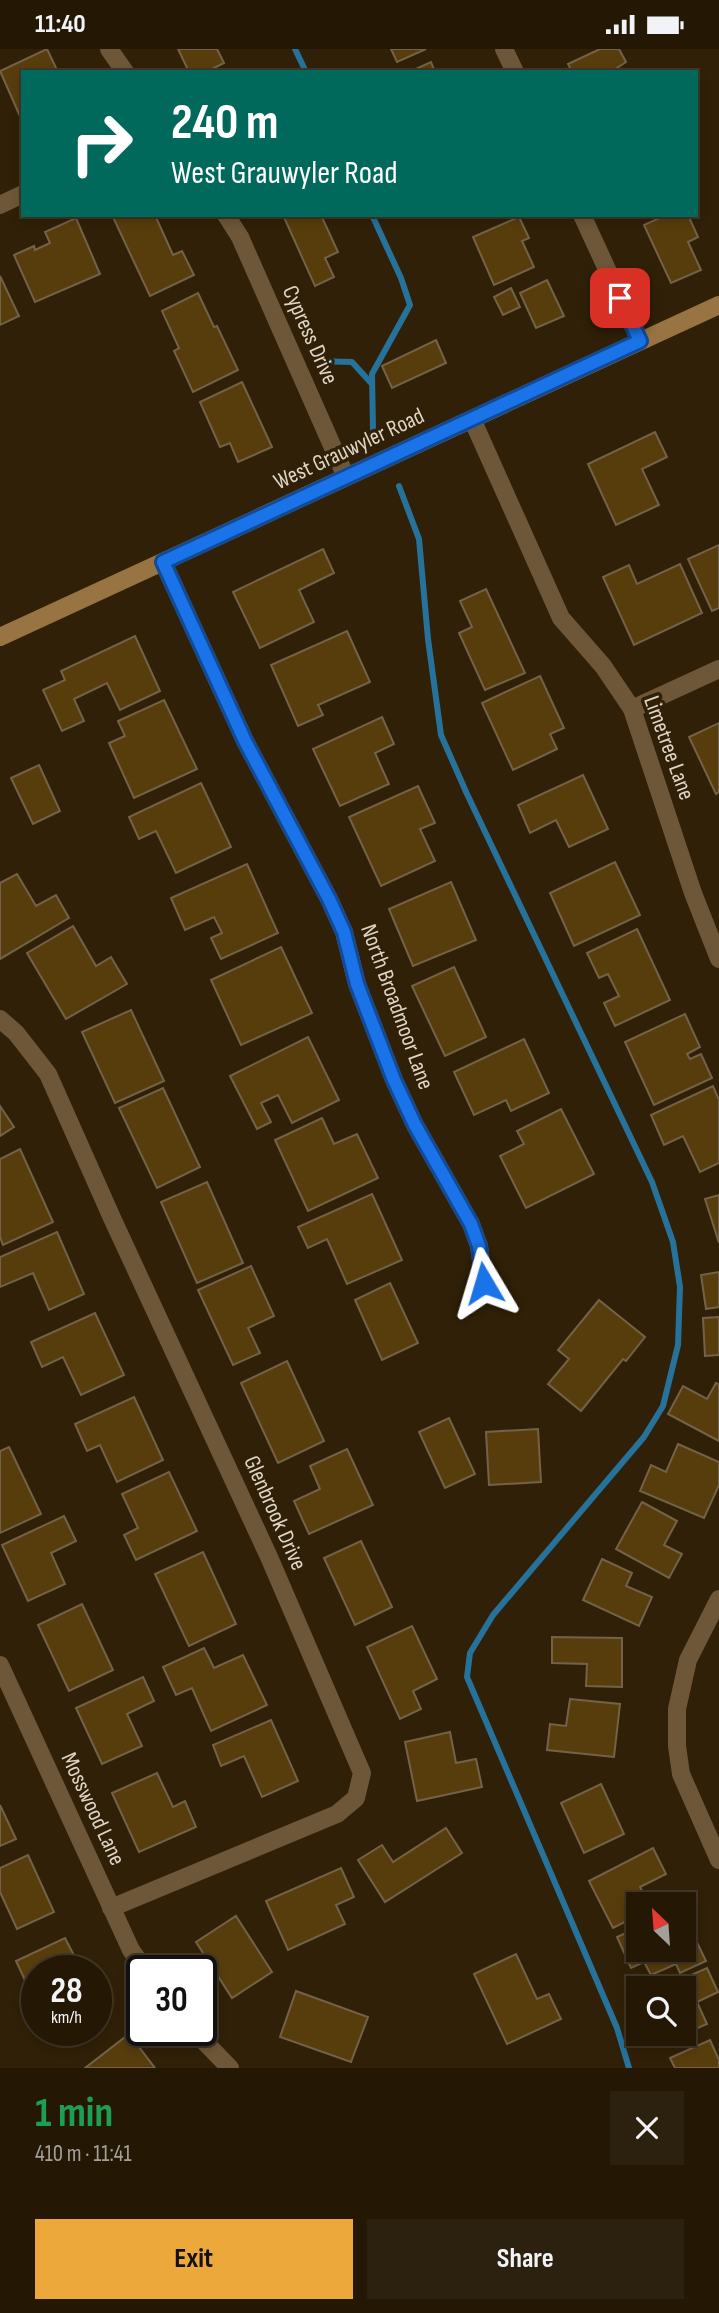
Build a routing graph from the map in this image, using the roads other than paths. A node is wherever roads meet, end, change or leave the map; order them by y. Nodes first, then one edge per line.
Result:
1 (109, 49) edge
2 (505, 49) edge
3 (124, 70) edge
4 (514, 70) edge
5 (21, 195) edge
6 (0, 205) edge
7 (227, 217) edge
8 (583, 217) edge
9 (719, 305) edge
10 (640, 341) junction
11 (472, 419) junction
12 (346, 477) junction
13 (163, 562) junction
14 (0, 637) edge
15 (719, 669) edge
16 (632, 709) junction
17 (719, 959) edge
18 (0, 1019) edge
19 (484, 1283) dead end
20 (719, 1599) edge
21 (0, 1665) edge
22 (719, 1860) edge
23 (111, 1907) junction
24 (135, 1955) edge
25 (209, 2046) edge
26 (230, 2068) edge

1 - 3 street
2 - 4 street
5 - 6 street
7 - 12 street, Cypress Drive
8 - 10 street
9 - 10 main road, West Grauwyler Road
10 - 11 main road, West Grauwyler Road
11 - 12 main road, West Grauwyler Road
11 - 16 street, Limetree Lane
12 - 13 main road, West Grauwyler Road
13 - 14 main road, West Grauwyler Road
13 - 19 street, North Broadmoor Lane
15 - 16 street
16 - 17 street, Limetree Lane
18 - 23 street, Glenbrook Drive
20 - 22 street
21 - 23 street, Mosswood Lane
23 - 24 street, Mosswood Lane
25 - 26 street

